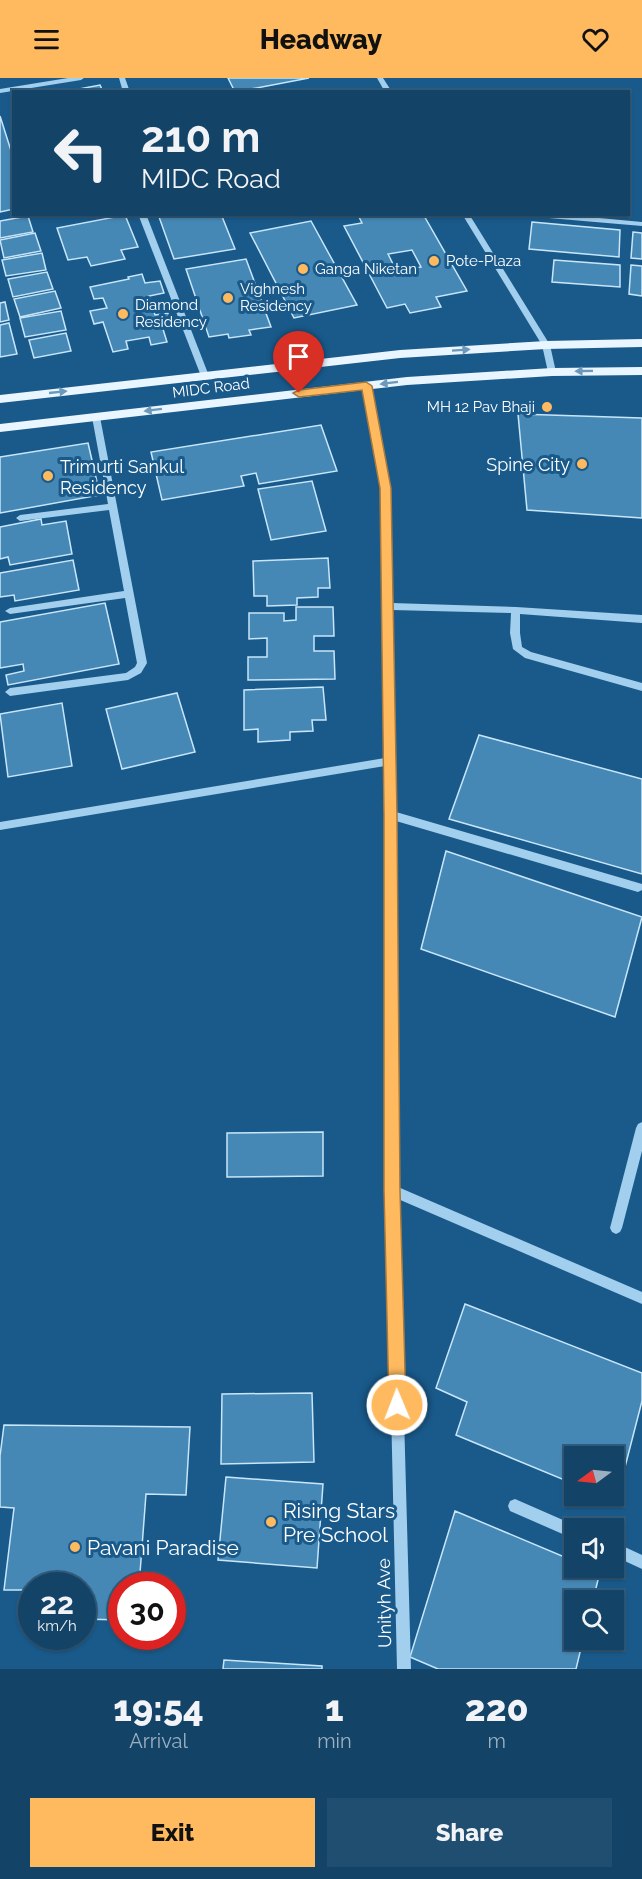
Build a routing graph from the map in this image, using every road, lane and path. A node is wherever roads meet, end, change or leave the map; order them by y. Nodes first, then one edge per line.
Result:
1 (81, 78) edge
2 (0, 91) edge
3 (143, 216) edge
4 (466, 216) edge
5 (548, 216) edge
6 (642, 224) edge
7 (642, 343) edge
8 (546, 345) junction
9 (642, 370) edge
10 (552, 372) junction
11 (205, 376) junction
12 (366, 386) junction
13 (0, 399) edge
14 (96, 417) junction
15 (0, 428) edge
16 (113, 506) junction
17 (20, 518) dead end
18 (129, 594) junction
19 (388, 606) junction
20 (516, 610) junction
21 (10, 611) dead end
22 (642, 619) edge
23 (642, 687) edge
24 (10, 692) dead end
25 (390, 761) junction
26 (391, 815) junction
27 (0, 826) edge
28 (638, 887) dead end
29 (642, 1128) edge
30 (392, 1190) junction
31 (616, 1228) dead end
32 (642, 1298) edge
33 (515, 1506) dead end
34 (564, 1528) edge
35 (624, 1554) edge
36 (642, 1562) edge
37 (404, 1669) edge

1 - 2 street
3 - 11 street
4 - 8 street
5 - 6 street
7 - 8 main road, MIDC Road
8 - 10 street
11 -> 8 main road, MIDC Road
9 -> 10 main road, MIDC Road
10 -> 12 main road, MIDC Road
13 -> 11 main road, MIDC Road
12 -> 14 main road, MIDC Road
12 - 19 street, Unityh Ave
14 - 15 main road, MIDC Road
14 - 16 street
16 - 17 street
16 - 18 street
18 - 21 street
18 - 24 street
19 - 20 street
19 - 25 street, Unityh Ave
20 - 22 street
20 - 23 street
25 - 26 street, Unityh Ave
25 - 27 street
26 - 28 street
26 - 30 street, Unityh Ave
29 - 31 street
30 - 32 street
30 - 37 street, Unityh Ave
33 - 34 street
35 - 36 street

